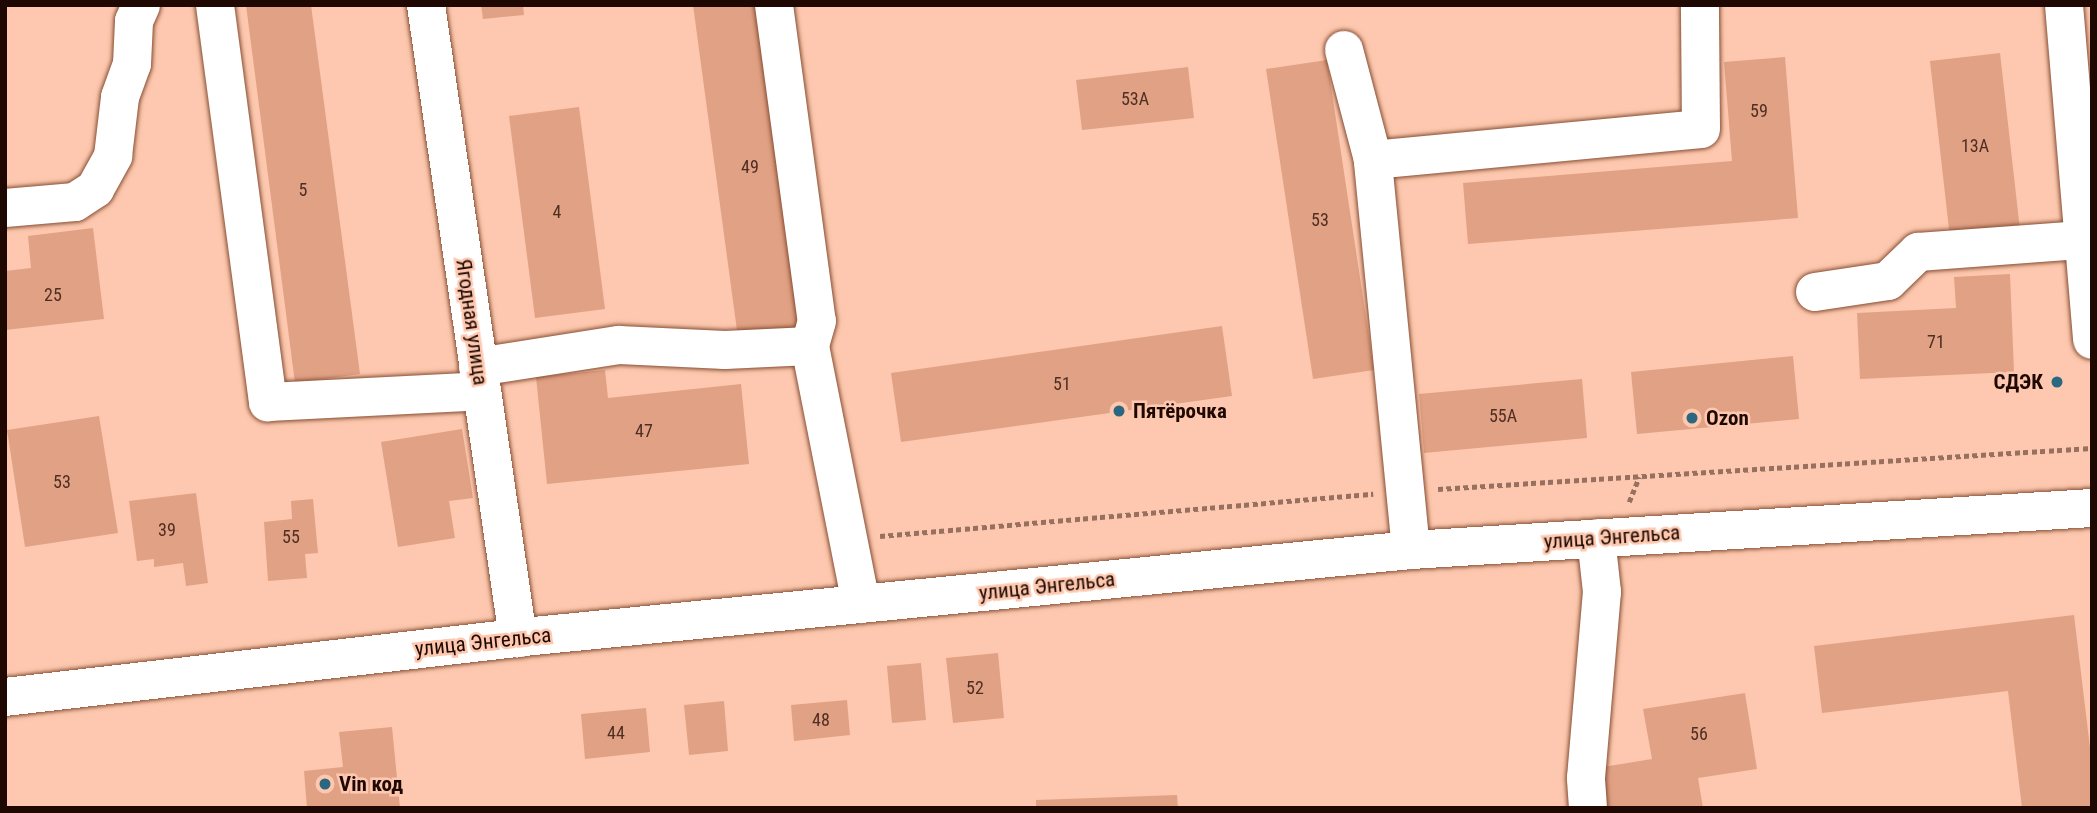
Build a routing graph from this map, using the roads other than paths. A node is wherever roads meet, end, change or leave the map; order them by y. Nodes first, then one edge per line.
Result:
1 (141, 5) edge
2 (215, 5) edge
3 (426, 5) edge
4 (774, 5) edge
5 (1700, 5) edge
6 (2064, 5) edge
7 (1344, 50) dead end
8 (1373, 160) junction
9 (5, 208) edge
10 (2083, 240) junction
11 (1815, 292) dead end
12 (2092, 340) edge
13 (810, 346) junction
14 (480, 379) junction
15 (2092, 508) edge
16 (1596, 538) junction
17 (1411, 550) junction
18 (861, 604) junction
19 (518, 638) junction
20 (5, 697) edge
21 (1588, 808) edge

1 - 9 main road
2 - 14 main road
3 - 14 main road, Ягодная улица
4 - 13 main road
5 - 8 main road
6 - 10 main road
7 - 8 main road
8 - 17 main road
10 - 11 main road
10 - 12 main road
13 - 14 main road
13 - 18 main road
14 - 19 main road, Ягодная улица
15 - 16 main road, улица Энгельса
16 - 17 main road, улица Энгельса
16 - 21 main road
17 - 18 main road, улица Энгельса
18 - 19 main road, улица Энгельса
19 - 20 main road, улица Энгельса

